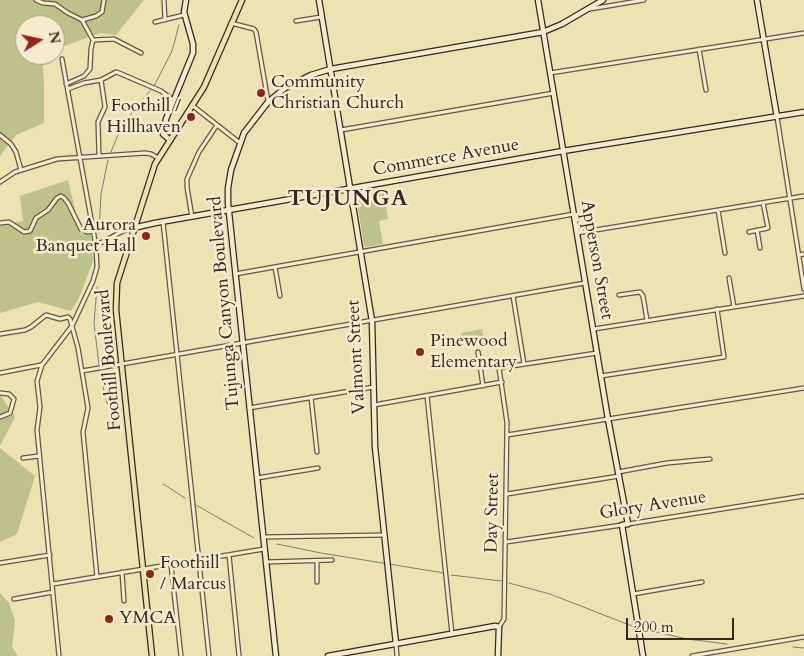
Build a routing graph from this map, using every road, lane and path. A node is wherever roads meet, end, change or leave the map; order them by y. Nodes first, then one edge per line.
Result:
1 (36, 0) edge
2 (104, 0) edge
3 (164, 0) edge
4 (186, 0) edge
5 (242, 0) edge
6 (319, 0) edge
7 (538, 0) edge
8 (603, 0) edge
9 (611, 0) edge
10 (644, 0) edge
11 (757, 0) edge
12 (614, 5) junction
13 (587, 9) junction
14 (184, 15) junction
15 (322, 17) junction
16 (82, 20) junction
17 (166, 20) junction
18 (296, 21) dead end
19 (155, 22) dead end
20 (231, 23) junction
21 (543, 32) junction
22 (804, 32) edge
23 (764, 39) junction
24 (93, 40) junction
25 (699, 49) junction
26 (142, 53) dead end
27 (63, 65) edge
28 (331, 70) junction
29 (550, 73) junction
30 (101, 80) junction
31 (66, 84) junction
32 (68, 89) junction
33 (706, 90) dead end
34 (554, 93) junction
35 (173, 100) junction
36 (268, 102) junction
37 (193, 106) junction
38 (804, 112) edge
39 (777, 117) junction
40 (217, 125) junction
41 (340, 130) junction
42 (0, 135) edge
43 (170, 140) junction
44 (240, 143) junction
45 (563, 151) junction
46 (99, 156) junction
47 (80, 157) junction
48 (158, 158) junction
49 (21, 170) junction
50 (0, 182) edge
51 (351, 188) junction
52 (804, 196) edge
53 (790, 198) junction
54 (764, 203) junction
55 (229, 210) junction
56 (718, 210) junction
57 (574, 214) junction
58 (192, 217) junction
59 (163, 222) junction
60 (0, 223) edge
61 (133, 228) junction
62 (757, 230) junction
63 (94, 231) junction
64 (749, 232) dead end
65 (577, 233) junction
66 (96, 244) junction
67 (760, 248) dead end
68 (361, 251) junction
69 (725, 253) dead end
70 (804, 254) edge
71 (799, 255) junction
72 (275, 266) junction
73 (235, 274) junction
74 (729, 278) dead end
75 (585, 283) junction
76 (804, 288) edge
77 (619, 295) dead end
78 (280, 296) dead end
79 (513, 296) junction
80 (804, 296) edge
81 (734, 307) junction
82 (717, 310) junction
83 (647, 320) junction
84 (372, 321) junction
85 (72, 326) junction
86 (594, 329) junction
87 (0, 334) edge
88 (242, 343) junction
89 (478, 352) dead end
90 (598, 353) junction
91 (177, 354) junction
92 (122, 364) junction
93 (524, 364) junction
94 (42, 365) junction
95 (82, 371) junction
96 (0, 373) edge
97 (601, 376) junction
98 (502, 382) junction
99 (483, 386) junction
100 (374, 387) junction
101 (804, 388) edge
102 (0, 393) edge
103 (427, 396) junction
104 (311, 397) junction
105 (374, 405) junction
106 (249, 408) junction
107 (0, 417) edge
108 (608, 419) junction
109 (507, 435) junction
110 (317, 452) dead end
111 (39, 456) junction
112 (23, 458) dead end
113 (710, 459) dead end
114 (318, 468) dead end
115 (618, 474) junction
116 (257, 478) junction
117 (507, 494) junction
118 (804, 496) edge
119 (628, 524) junction
120 (622, 525) junction
121 (384, 535) junction
122 (263, 537) junction
123 (506, 542) junction
124 (264, 549) junction
125 (50, 555) junction
126 (228, 555) junction
127 (199, 560) junction
128 (332, 560) dead end
129 (317, 561) junction
130 (0, 562) edge
131 (266, 562) junction
132 (171, 564) junction
133 (144, 569) junction
134 (122, 572) junction
135 (97, 577) junction
136 (317, 582) dead end
137 (702, 582) dead end
138 (53, 584) junction
139 (53, 592) junction
140 (633, 594) junction
141 (14, 599) dead end
142 (124, 601) dead end
143 (499, 627) junction
144 (452, 634) junction
145 (804, 637) edge
146 (396, 644) junction
147 (59, 656) edge
148 (152, 656) edge
149 (182, 656) edge
150 (209, 656) edge
151 (240, 656) edge
152 (276, 656) edge
153 (328, 656) edge
154 (397, 656) edge
155 (498, 656) edge
156 (643, 656) edge
157 (692, 656) edge

1 - 16 street
2 - 16 street
3 - 17 street
4 - 14 street
5 - 20 main road, Foothill Boulevard
6 - 15 street, Valmont Street
7 - 21 street, Apperson Street
8 - 13 street, Tujunga Canyon Boulevard
9 - 12 street
10 - 12 street
11 - 23 street
12 - 13 street
13 - 21 street, Tujunga Canyon Boulevard
14 - 17 street
14 - 35 street
15 - 18 street
15 - 28 street, Valmont Street
16 - 24 street
17 - 19 street
20 - 36 street
20 - 37 main road, Foothill Boulevard
21 - 28 street, Tujunga Canyon Boulevard
21 - 29 street, Apperson Street
22 - 23 street
23 - 25 street
23 - 39 street
24 - 26 street
24 - 31 street
25 - 29 street
25 - 33 street
27 - 31 street
28 - 36 street, Tujunga Canyon Boulevard
28 - 41 street, Valmont Street
29 - 34 street, Apperson Street
30 - 32 street
30 - 35 street
30 - 46 street
31 - 32 street
32 - 47 street
34 - 41 street
34 - 45 street, Apperson Street
35 - 43 street
36 - 44 street, Tujunga Canyon Boulevard
37 - 40 street
37 - 43 main road, Foothill Boulevard
38 - 39 street, Commerce Avenue
39 - 45 street, Commerce Avenue
39 - 53 street
40 - 44 street
40 - 58 street
41 - 51 street, Valmont Street
42 - 49 street
43 - 48 main road, Foothill Boulevard
44 - 55 street, Tujunga Canyon Boulevard
45 - 51 street, Commerce Avenue
45 - 57 street, Apperson Street
46 - 47 street
46 - 48 street
47 - 49 street
47 - 63 street
48 - 61 main road, Foothill Boulevard
49 - 50 street
51 - 55 street, Commerce Avenue
51 - 68 street, Valmont Street
52 - 53 street
53 - 54 street
53 - 71 street
54 - 56 street
54 - 62 street
55 - 58 street, Commerce Avenue
55 - 73 street, Tujunga Canyon Boulevard
56 - 65 street
56 - 69 street
57 - 65 street, Apperson Street
57 - 68 street
58 - 59 street, Commerce Avenue
59 - 61 street, Commerce Avenue
59 - 91 street
60 - 63 street
61 - 66 street, Commerce Avenue
61 - 92 main road, Foothill Boulevard
62 - 64 street
62 - 67 street
63 - 66 street
65 - 75 street, Apperson Street
66 - 85 street
68 - 72 street
68 - 84 street, Valmont Street
70 - 71 street
71 - 76 street
72 - 73 street
72 - 78 street
73 - 88 street, Tujunga Canyon Boulevard
74 - 81 street
75 - 79 street
75 - 86 street, Apperson Street
77 - 83 street
79 - 84 street
79 - 93 street
80 - 81 street
81 - 82 street
82 - 83 street
82 - 97 street
83 - 86 street
84 - 88 street
84 - 100 street, Valmont Street
85 - 87 street
85 - 94 street
85 - 95 street
86 - 90 street, Apperson Street
88 - 91 street
88 - 106 street, Tujunga Canyon Boulevard
89 - 99 street
90 - 93 street
90 - 97 street, Apperson Street
91 - 92 street
91 - 127 street
92 - 95 street
92 - 133 main road, Foothill Boulevard
93 - 98 street, Day Street
94 - 96 street
94 - 111 street
95 - 135 street
97 - 108 street, Apperson Street
98 - 99 street
98 - 109 street, Day Street
99 - 103 street
100 - 104 street
100 - 105 street, Valmont Street
101 - 108 street
102 - 107 street
103 - 105 street
103 - 144 street
104 - 106 street
104 - 110 street
105 - 121 street, Valmont Street
106 - 116 street, Tujunga Canyon Boulevard
108 - 109 street
108 - 115 street, Apperson Street
109 - 117 street, Day Street
111 - 112 street
111 - 125 street
113 - 115 street
114 - 116 street
115 - 117 street
115 - 119 street, Apperson Street
116 - 122 street, Tujunga Canyon Boulevard
117 - 123 street, Day Street
118 - 119 street, Glory Avenue
119 - 120 street, Glory Avenue
120 - 123 street, Glory Avenue
120 - 140 street
121 - 122 street
121 - 146 street, Valmont Street
122 - 124 street, Tujunga Canyon Boulevard
123 - 143 street, Day Street
124 - 126 street
124 - 131 street, Tujunga Canyon Boulevard
125 - 130 street
125 - 138 street
126 - 127 street
126 - 151 street
127 - 132 street
127 - 150 street
128 - 129 street
129 - 131 street
129 - 136 street
131 - 152 street, Tujunga Canyon Boulevard
132 - 133 street
132 - 149 street
133 - 134 street
133 - 148 main road, Foothill Boulevard
134 - 135 street
134 - 142 street
135 - 138 street
137 - 140 street
138 - 139 street
139 - 141 street
139 - 147 street
140 - 156 street
143 - 144 street
143 - 155 street, Day Street
144 - 146 street
145 - 157 street
146 - 153 street
146 - 154 street, Valmont Street

